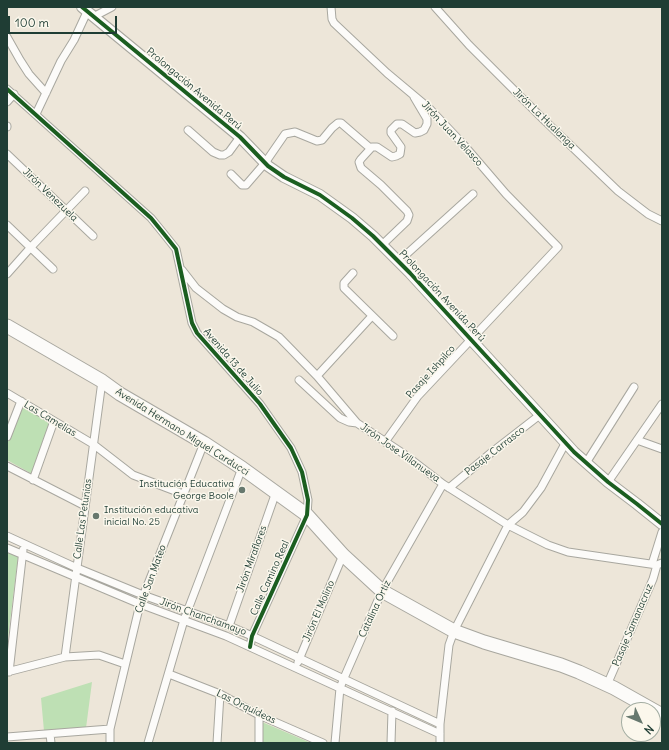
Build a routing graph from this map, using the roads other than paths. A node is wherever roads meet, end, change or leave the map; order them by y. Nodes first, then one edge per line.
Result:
1 (112, 7) edge
2 (331, 7) edge
3 (435, 7) edge
4 (87, 12) edge
5 (7, 37) edge
6 (7, 88) edge
7 (46, 93) junction
8 (14, 94) junction
9 (413, 95) junction
10 (7, 102) edge
11 (36, 114) junction
12 (188, 130) dead end
13 (240, 137) junction
14 (370, 148) junction
15 (7, 154) edge
16 (265, 163) junction
17 (231, 174) dead end
18 (85, 191) dead end
19 (473, 194) dead end
20 (65, 211) junction
21 (662, 222) edge
22 (7, 225) edge
23 (92, 236) dead end
24 (382, 245) junction
25 (31, 247) junction
26 (558, 247) joint
27 (399, 261) junction
28 (180, 268) junction
29 (53, 270) dead end
30 (353, 273) dead end
31 (7, 274) edge
32 (372, 316) junction
33 (9, 330) edge
34 (393, 336) dead end
35 (472, 340) junction
36 (317, 376) junction
37 (299, 380) dead end
38 (102, 381) junction
39 (634, 387) dead end
40 (7, 393) edge
41 (21, 401) junction
42 (662, 404) edge
43 (541, 414) junction
44 (54, 421) junction
45 (357, 423) junction
46 (7, 437) edge
47 (637, 440) junction
48 (385, 442) junction
49 (566, 442) junction
50 (204, 443) junction
51 (93, 444) junction
52 (662, 449) edge
53 (586, 463) junction
54 (7, 466) edge
55 (242, 468) junction
56 (34, 480) junction
57 (608, 482) junction
58 (446, 486) junction
59 (276, 492) junction
60 (183, 494) junction
61 (85, 506) junction
62 (307, 515) junction
63 (662, 524) edge
64 (508, 525) junction
65 (662, 532) edge
66 (7, 536) edge
67 (24, 544) junction
68 (7, 548) edge
69 (23, 554) junction
70 (343, 555) junction
71 (658, 565) edge
72 (77, 568) junction
73 (76, 576) junction
74 (382, 591) junction
75 (143, 595) junction
76 (140, 604) junction
77 (187, 611) junction
78 (184, 620) junction
79 (229, 626) junction
80 (454, 631) junction
81 (252, 636) junction
82 (250, 647) junction
83 (65, 658) junction
84 (299, 658) junction
85 (125, 664) junction
86 (295, 667) junction
87 (8, 672) edge
88 (169, 674) junction
89 (344, 678) junction
90 (607, 685) junction
91 (340, 688) junction
92 (220, 694) junction
93 (392, 711) junction
94 (259, 714) junction
95 (662, 715) edge
96 (440, 724) junction
97 (110, 729) junction
98 (50, 734) junction
99 (440, 734) junction
100 (7, 737) edge
101 (51, 743) edge
102 (110, 743) edge
103 (148, 743) edge
104 (218, 743) edge
105 (258, 743) edge
106 (323, 743) edge
107 (335, 743) edge
108 (391, 743) edge
109 (440, 743) edge

1 - 4 street
2 - 9 street, Jirón Juan Velasco
3 - 21 street, Jirón La Hualanga
4 - 7 street
4 - 13 street, Prolongación Avenida Perú
5 - 7 street
6 - 8 street, Avenida 13 de Julio
7 - 11 street
8 - 10 street
8 - 11 street, Avenida 13 de Julio
9 - 14 street
9 - 26 street, Jirón Juan Velasco
11 - 28 street, Avenida 13 de Julio
12 - 13 street
13 - 16 street, Prolongación Avenida Perú
14 - 16 street
14 - 24 street
15 - 20 street, Jirón Venezuela
16 - 17 street
16 - 24 street, Prolongación Avenida Perú
18 - 20 street
19 - 27 street
20 - 23 street, Jirón Venezuela
20 - 25 street
22 - 25 street
24 - 27 street, Prolongación Avenida Perú
25 - 29 street
25 - 31 street
26 - 35 street, Pasaje Ishpilco
27 - 35 street, Prolongación Avenida Perú
28 - 36 street, Jirón Jose Villanueva
28 - 62 street, Avenida 13 de Julio
30 - 32 street
32 - 34 street
32 - 36 street
33 - 38 highway, Avenida Hermano Miguel Carducci
35 - 43 street, Prolongación Avenida Perú
35 - 48 street, Pasaje Ishpilco
36 - 45 street, Jirón Jose Villanueva
37 - 45 street
38 - 50 highway, Avenida Hermano Miguel Carducci
38 - 51 street, Calle Las Petunias
39 - 53 street
40 - 41 street, Las Camelias
41 - 44 street, Las Camelias
41 - 46 street
42 - 47 street
43 - 49 street, Prolongación Avenida Perú
43 - 58 street, Pasaje Carrasco
44 - 51 street, Las Camelias
44 - 56 street
45 - 48 street, Jirón Jose Villanueva
47 - 52 street
47 - 57 street
48 - 58 street, Jirón Jose Villanueva
49 - 53 street, Prolongación Avenida Perú
49 - 64 street
50 - 55 highway, Avenida Hermano Miguel Carducci
50 - 60 street, Calle San Mateo
51 - 60 street, Las Camelias
51 - 61 street, Calle Las Petunias
53 - 57 street, Prolongación Avenida Perú
54 - 56 street
55 - 59 highway, Avenida Hermano Miguel Carducci
55 - 77 street
56 - 61 street
57 - 63 street, Prolongación Avenida Perú
58 - 64 street, Jirón Jose Villanueva
58 - 74 street, Catalina Ortiz
59 - 62 highway, Avenida Hermano Miguel Carducci
59 - 79 street, Jirón Miraflores
60 - 75 street, Calle San Mateo
61 - 72 street, Calle Las Petunias
62 - 70 highway, Avenida Hermano Miguel Carducci
62 - 81 street, Calle Camino Real
64 - 71 street, Jirón Jose Villanueva
64 - 80 street
65 - 71 street, Pasaje Samanacruz
66 - 67 street, Jirón Chanchamayo
67 - 69 street
67 - 72 street, Jirón Chanchamayo
68 - 69 street, Jirón Chanchamayo
69 - 73 street, Jirón Chanchamayo
69 - 87 street
70 - 74 highway, Avenida Hermano Miguel Carducci
70 - 84 street, Jirón El Molino
71 - 90 street, Pasaje Samanacruz
72 - 73 street, Calle Las Petunias
72 - 75 street, Jirón Chanchamayo
73 - 76 street, Jirón Chanchamayo
73 - 83 street, Calle Las Petunias
74 - 80 highway, Avenida Hermano Miguel Carducci
74 - 89 street, Catalina Ortiz
75 - 76 street, Calle San Mateo
75 - 77 street, Jirón Chanchamayo
76 - 78 street, Jirón Chanchamayo
76 - 85 street, Calle San Mateo
77 - 78 street
77 - 79 street, Jirón Chanchamayo
78 - 82 street, Jirón Chanchamayo
78 - 88 street
79 - 81 street, Jirón Chanchamayo
80 - 90 highway, Avenida Hermano Miguel Carducci
80 - 96 street
81 - 82 street, Calle Camino Real
81 - 84 street, Jirón Chanchamayo
82 - 86 street, Jirón Chanchamayo
83 - 85 street
83 - 87 street
84 - 86 street, Jirón El Molino
84 - 89 street, Jirón Chanchamayo
85 - 97 street, Calle San Mateo
86 - 91 street, Jirón Chanchamayo
88 - 92 street, Las Orquídeas
88 - 103 street
89 - 91 street, Catalina Ortiz
89 - 96 street, Jirón Chanchamayo
90 - 95 highway, Avenida Hermano Miguel Carducci
91 - 93 street, Jirón Chanchamayo
91 - 107 street, Catalina Ortiz
92 - 94 street, Las Orquídeas
92 - 104 street
93 - 99 street, Jirón Chanchamayo
93 - 108 street
94 - 105 street
94 - 106 street, Las Orquídeas
96 - 99 street
97 - 98 street
97 - 102 street, Calle San Mateo
98 - 100 street
98 - 101 street
99 - 109 street

